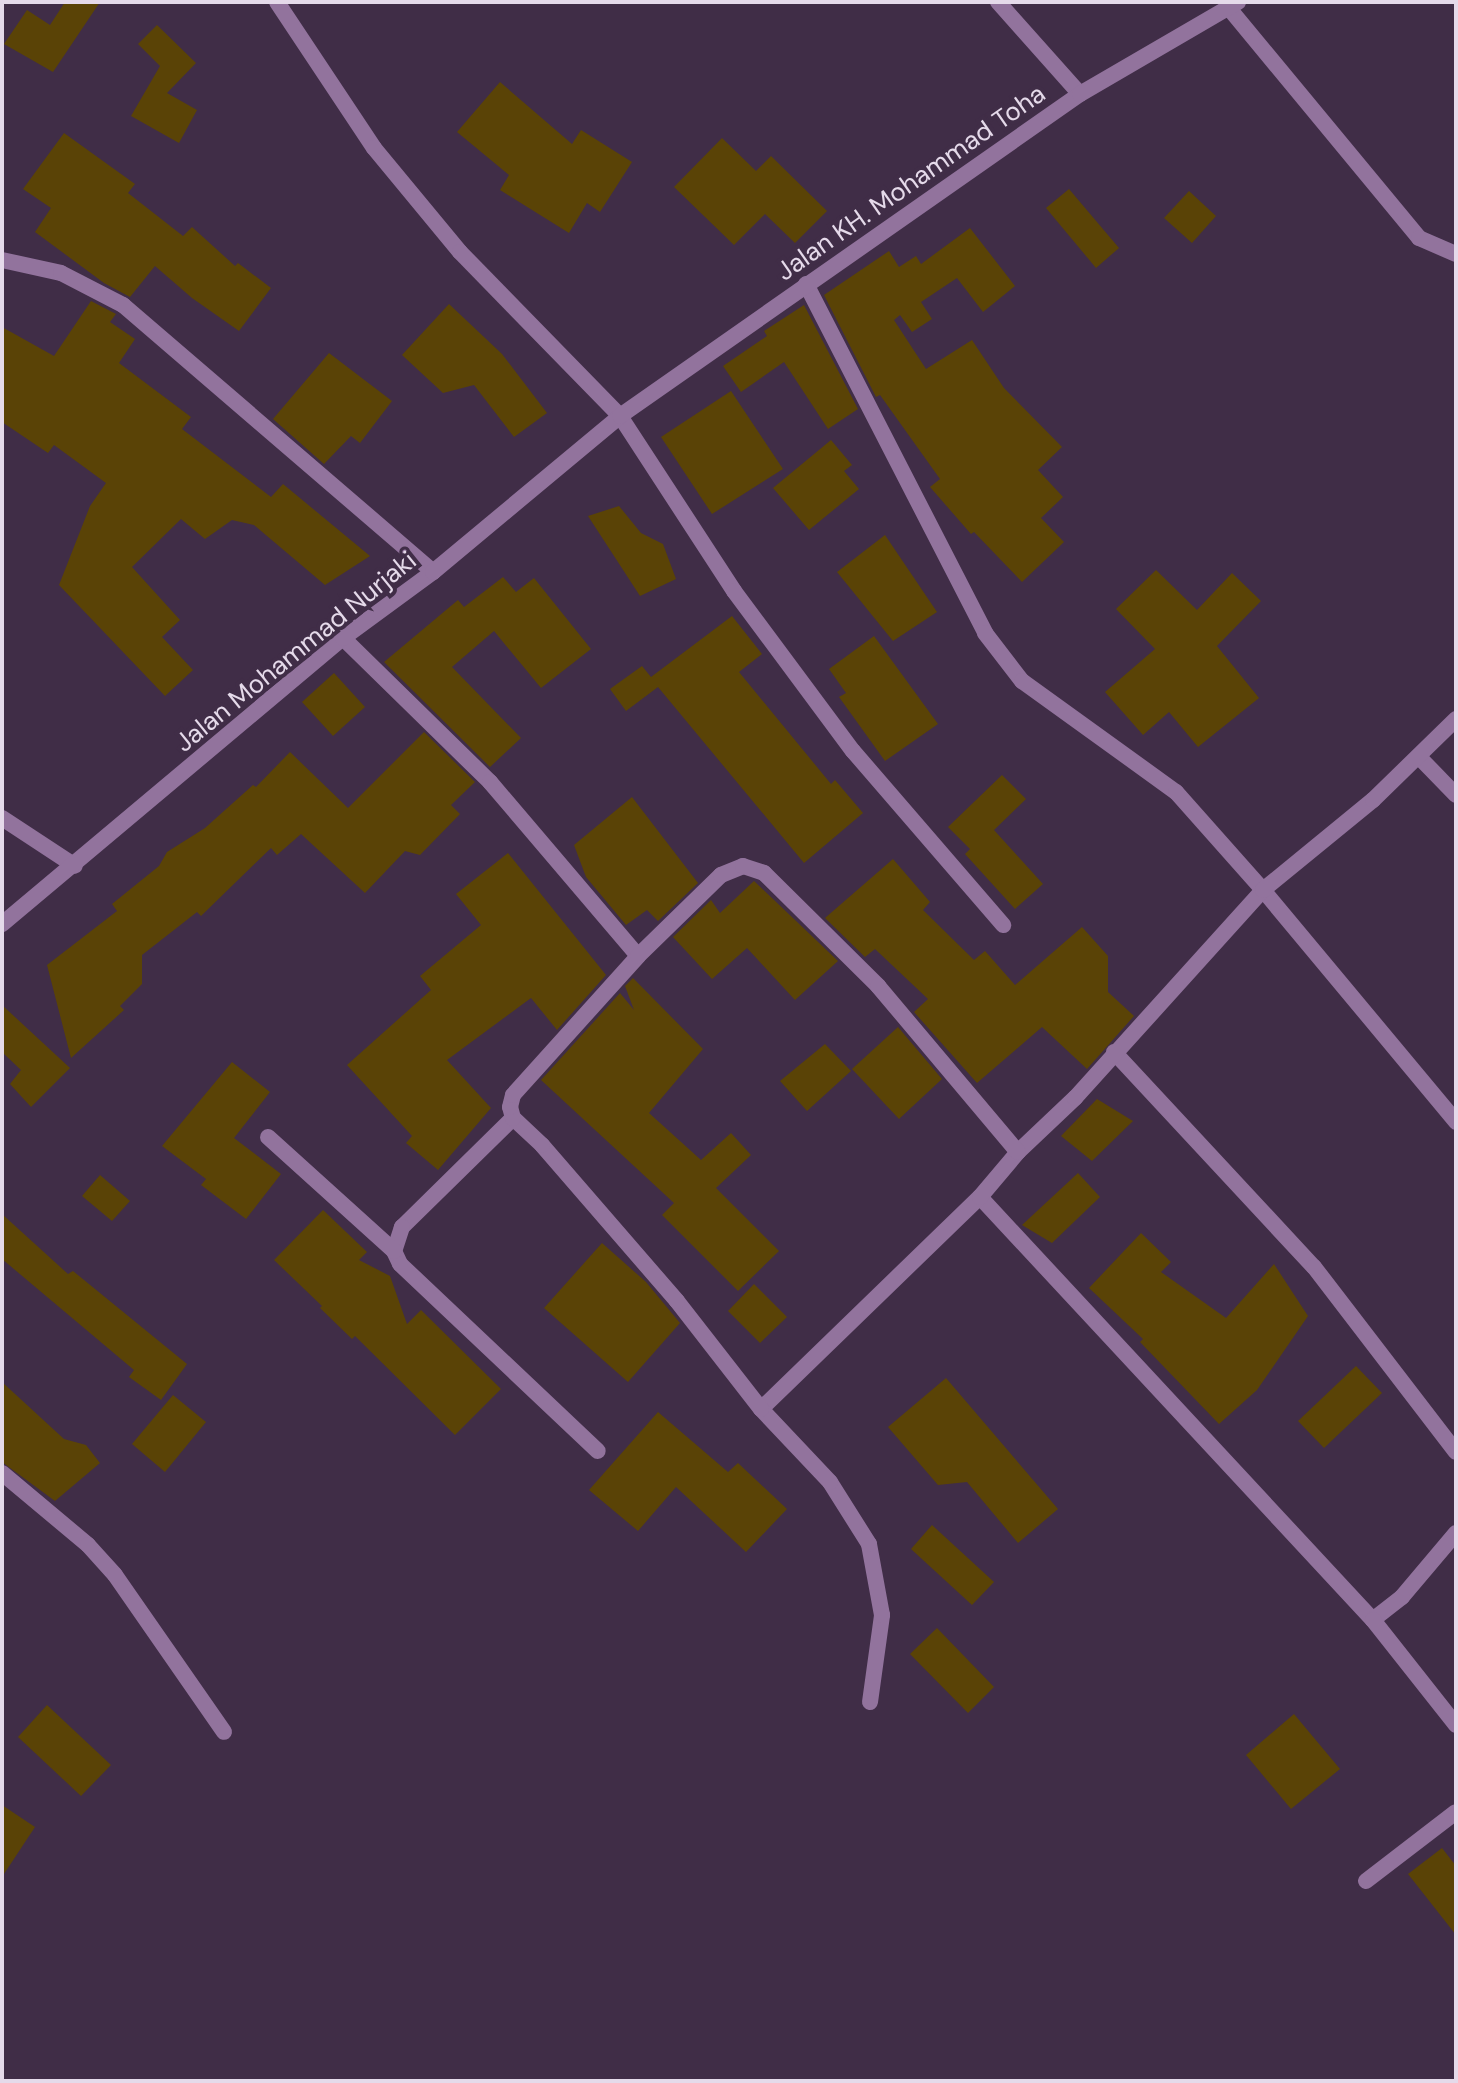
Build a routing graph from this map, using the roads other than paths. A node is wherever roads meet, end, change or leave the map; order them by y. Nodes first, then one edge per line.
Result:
1 (277, 2) edge
2 (998, 2) edge
3 (1233, 5) edge
4 (1080, 94) junction
5 (1456, 254) edge
6 (2, 260) edge
7 (806, 284) junction
8 (620, 416) junction
9 (433, 572) junction
10 (343, 638) junction
11 (1456, 719) edge
12 (1419, 757) junction
13 (1456, 795) edge
14 (2, 818) edge
15 (75, 866) junction
16 (1263, 890) junction
17 (2, 924) edge
18 (1003, 925) dead end
19 (638, 956) junction
20 (1114, 1052) junction
21 (513, 1118) junction
22 (1456, 1122) edge
23 (268, 1137) dead end
24 (1018, 1152) junction
25 (980, 1197) junction
26 (394, 1251) junction
27 (761, 1409) junction
28 (598, 1451) dead end
29 (1456, 1452) edge
30 (2, 1473) edge
31 (1456, 1533) edge
32 (1373, 1620) junction
33 (870, 1702) dead end
34 (1456, 1725) edge
35 (224, 1732) dead end
36 (1456, 1812) edge
37 (1366, 1881) dead end

1 - 8 street
2 - 4 street
3 - 4 street, Jalan KH. Mohammad Toha
3 - 5 street
4 - 7 street, Jalan KH. Mohammad Toha
6 - 9 street
7 - 8 street, Jalan KH. Mohammad Toha
7 - 16 street
8 - 9 street, Jalan Mohammad Nurjaki
8 - 18 street
9 - 10 street, Jalan Mohammad Nurjaki
10 - 15 street, Jalan Mohammad Nurjaki
10 - 19 street
11 - 12 street
12 - 13 street
12 - 16 street
14 - 15 street
15 - 17 street, Jalan Mohammad Nurjaki
16 - 20 street
16 - 22 street
19 - 21 street
19 - 24 street
20 - 24 street
20 - 29 street
21 - 26 street
21 - 27 street
23 - 26 street
24 - 25 street
25 - 27 street
25 - 32 street
26 - 28 street
27 - 33 street
30 - 35 street
31 - 32 street
32 - 34 street
36 - 37 street

